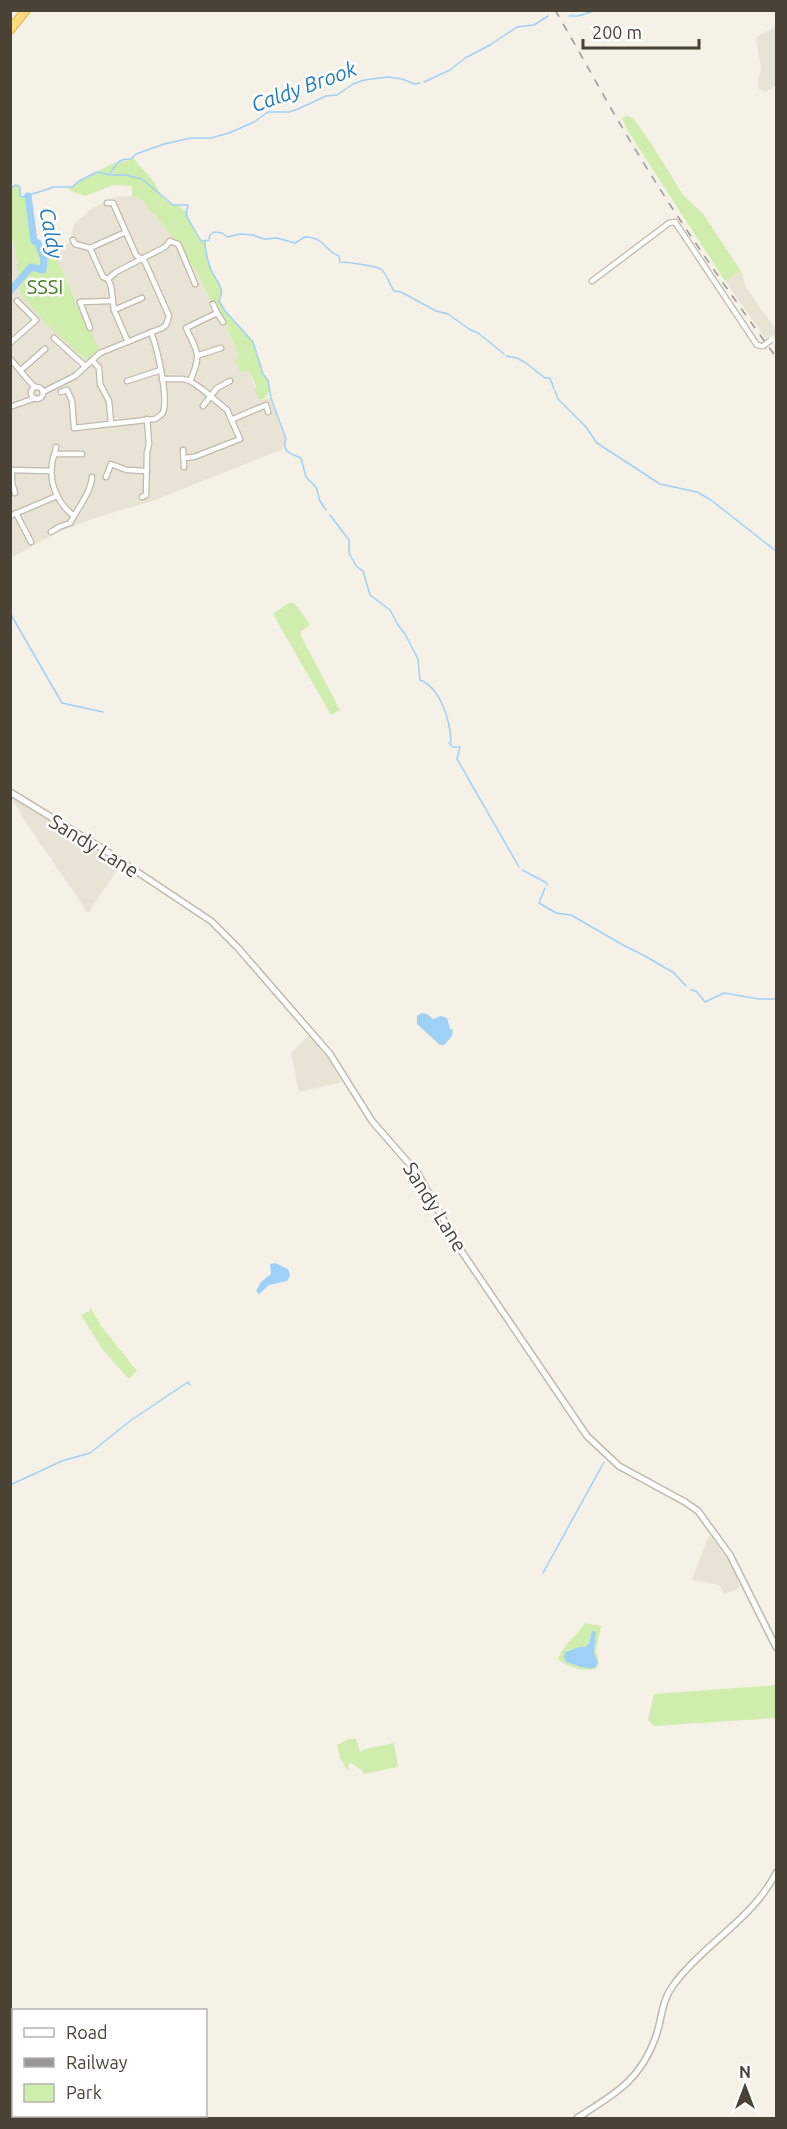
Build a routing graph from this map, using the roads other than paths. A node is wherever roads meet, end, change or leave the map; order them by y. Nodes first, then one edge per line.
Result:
1 (26, 10) edge
2 (10, 30) edge
3 (112, 202) dead end
4 (126, 232) junction
5 (73, 244) dead end
6 (90, 248) junction
7 (140, 259) junction
8 (108, 279) junction
9 (592, 281) dead end
10 (195, 284) dead end
11 (142, 298) dead end
12 (17, 301) dead end
13 (111, 301) junction
14 (213, 304) dead end
15 (114, 310) junction
16 (218, 313) junction
17 (223, 322) dead end
18 (90, 328) dead end
19 (151, 332) junction
20 (54, 338) dead end
21 (771, 340) dead end
22 (128, 342) junction
23 (10, 343) edge
24 (44, 349) dead end
25 (219, 350) dead end
26 (199, 355) junction
27 (10, 359) edge
28 (92, 360) junction
29 (85, 366) junction
30 (21, 370) junction
31 (160, 370) junction
32 (162, 379) junction
33 (127, 381) dead end
34 (190, 381) junction
35 (230, 381) dead end
36 (34, 386) junction
37 (44, 390) junction
38 (66, 390) dead end
39 (211, 397) junction
40 (32, 399) junction
41 (203, 406) dead end
42 (10, 407) edge
43 (268, 412) dead end
44 (233, 419) junction
45 (147, 420) junction
46 (111, 423) junction
47 (74, 428) junction
48 (67, 429) dead end
49 (56, 447) dead end
50 (183, 450) dead end
51 (78, 453) dead end
52 (55, 454) junction
53 (184, 458) junction
54 (184, 467) dead end
55 (11, 470) edge
56 (51, 471) junction
57 (147, 471) junction
58 (92, 477) dead end
59 (106, 477) dead end
60 (15, 490) dead end
61 (146, 495) dead end
62 (57, 496) junction
63 (13, 515) edge
64 (74, 516) junction
65 (51, 532) dead end
66 (31, 542) dead end
67 (10, 792) edge
68 (777, 1647) edge
69 (777, 1873) edge
70 (577, 2118) edge

1 - 2 highway
3 - 4 street
4 - 6 street
4 - 7 street
5 - 6 street
6 - 8 street
7 - 8 street
7 - 10 street
7 - 19 street
8 - 13 street
9 - 21 street, bridge
11 - 15 street
12 - 23 street
13 - 15 street
13 - 18 street
14 - 16 street
15 - 22 street
16 - 17 street
16 - 26 street
19 - 22 street
19 - 31 street
20 - 29 street
22 - 28 street
24 - 30 street
25 - 26 street
26 - 34 street
27 - 30 street
28 - 29 street
28 - 46 street
29 - 37 street
30 - 36 street
31 - 32 street
31 - 33 street
32 - 34 street
32 - 45 street
34 - 39 street
35 - 39 street
36 - 37 street
36 - 40 street
37 - 40 street
38 - 47 street
39 - 41 street
39 - 44 street
40 - 42 street
43 - 44 street
44 - 53 street
45 - 46 street
45 - 57 street
46 - 47 street
47 - 48 street
49 - 52 street
50 - 53 street
51 - 52 street
52 - 56 street
53 - 54 street
55 - 56 street
55 - 60 street
56 - 62 street
57 - 59 street
57 - 61 street
58 - 64 street
62 - 63 street
62 - 64 street
63 - 66 street
64 - 65 street
67 - 68 street, Sandy Lane
69 - 70 street

